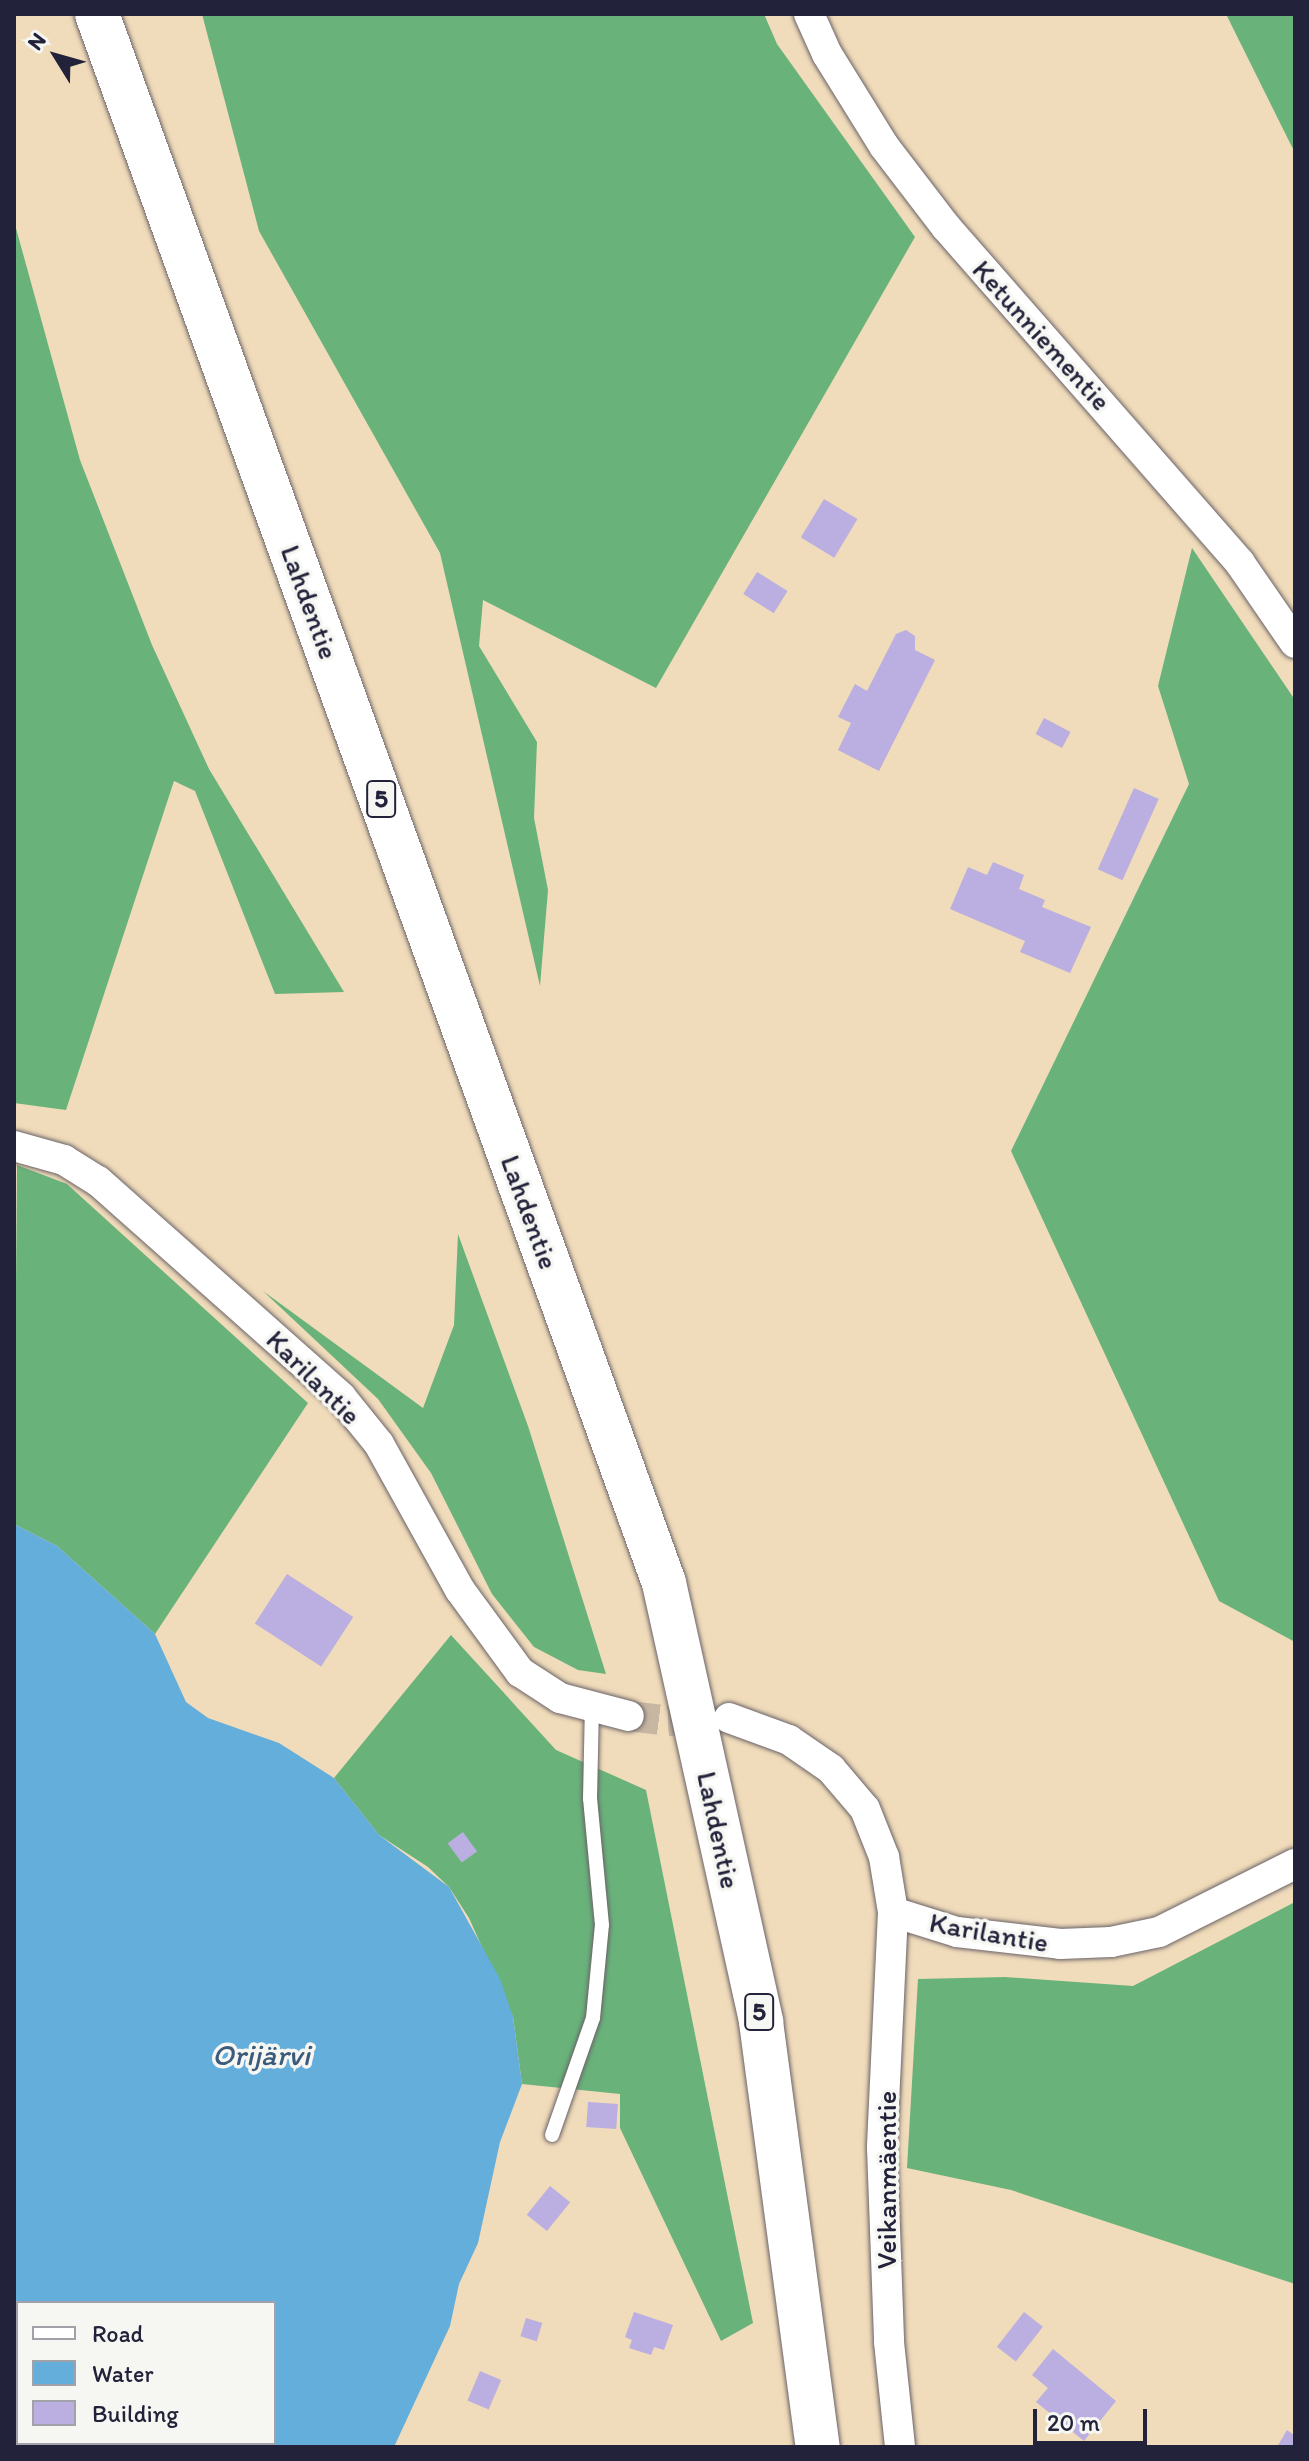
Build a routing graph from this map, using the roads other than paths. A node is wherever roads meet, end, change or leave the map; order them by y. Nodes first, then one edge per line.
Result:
1 (97, 14) edge
2 (809, 14) edge
3 (1295, 643) edge
4 (14, 1146) edge
5 (592, 1706) junction
6 (629, 1716) tunnel mouth
7 (729, 1718) tunnel mouth
8 (1295, 1864) edge
9 (893, 1912) junction
10 (552, 2135) dead end
11 (818, 2447) edge
12 (900, 2447) edge

1 - 11 highway, Lahdentie / 5
2 - 3 street, Ketunniementie
4 - 5 street, Karilantie
5 - 6 street, Karilantie
5 - 10 lane
7 - 9 street, Karilantie
8 - 9 street, Karilantie
9 - 12 street, Veikanmäentie

